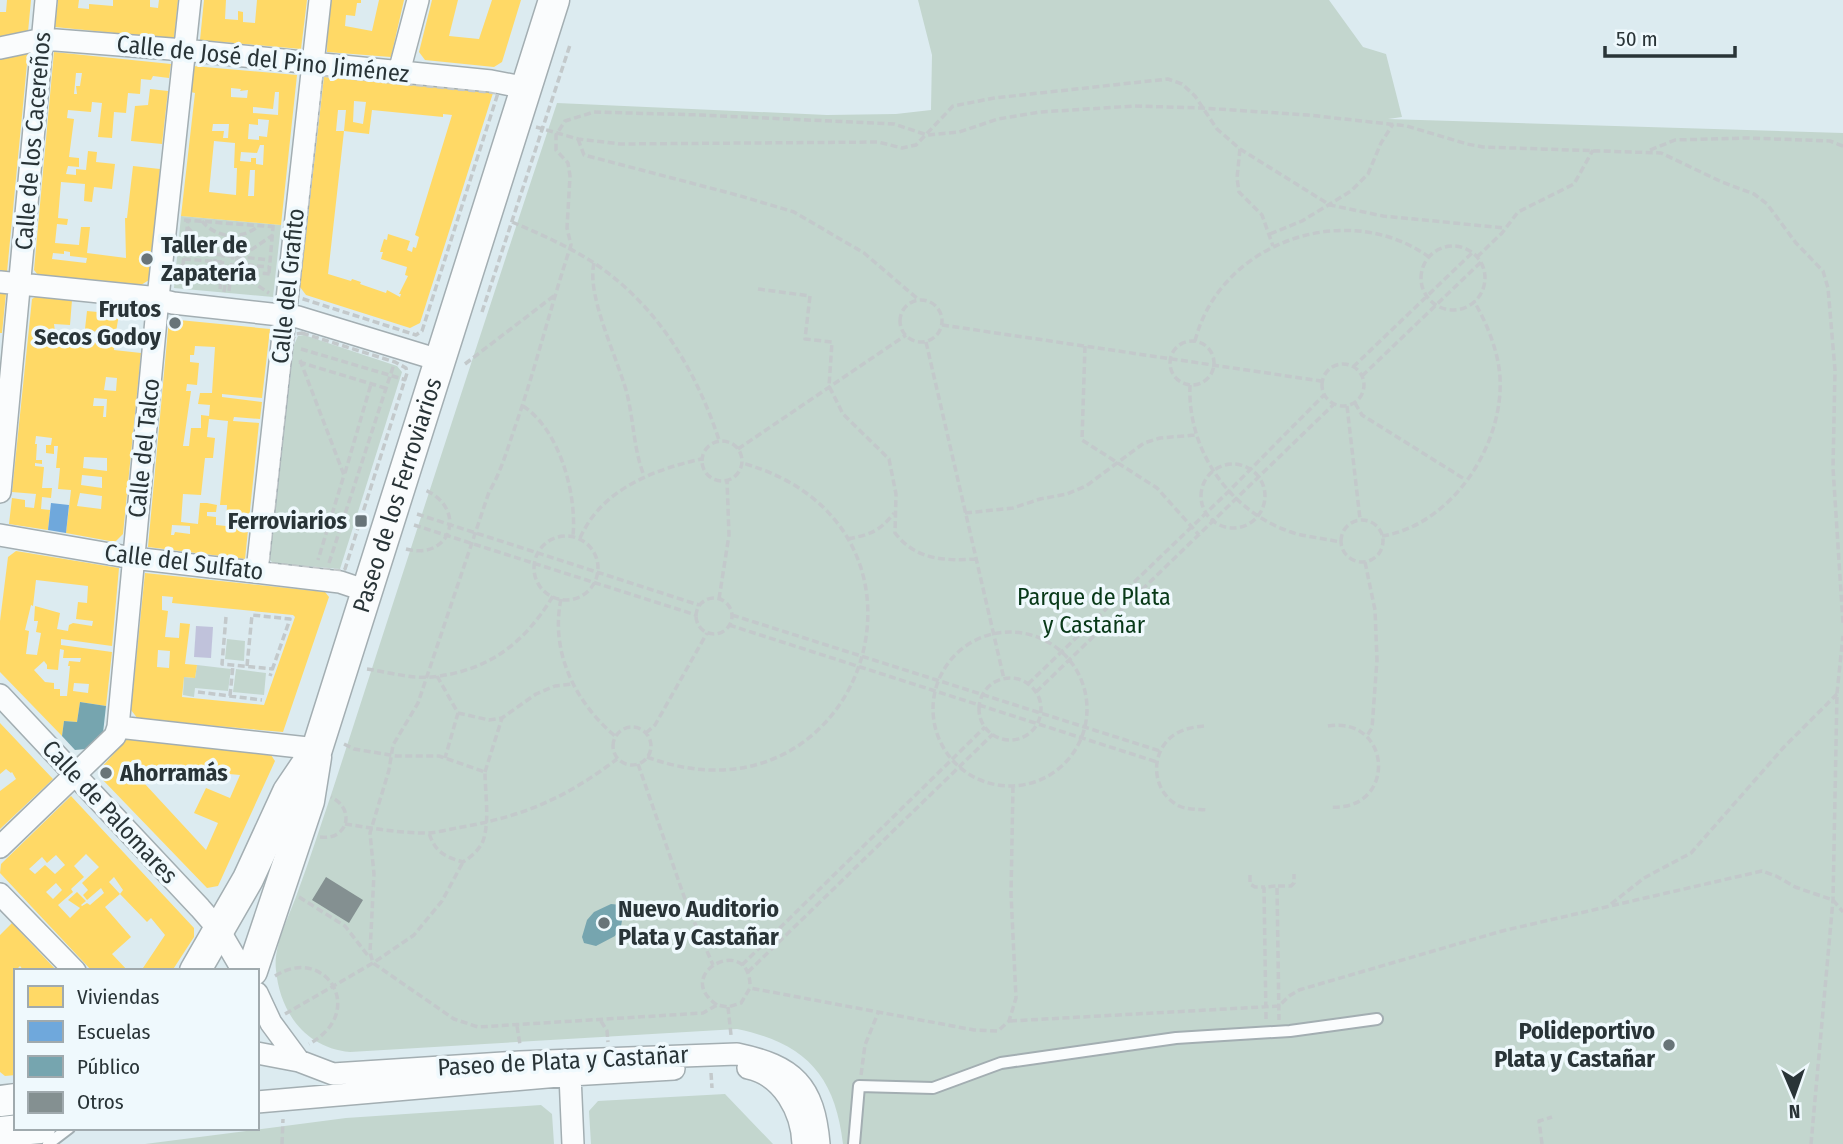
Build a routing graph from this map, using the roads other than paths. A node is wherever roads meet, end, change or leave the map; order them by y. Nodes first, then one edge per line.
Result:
1 (47, 0) edge
2 (190, 0) edge
3 (320, 0) edge
4 (418, 0) edge
5 (554, 0) edge
6 (43, 39) junction
7 (0, 48) edge
8 (184, 50) junction
9 (313, 64) junction
10 (399, 72) junction
11 (527, 88) junction
12 (10, 283) edge
13 (164, 294) junction
14 (284, 315) junction
15 (452, 362) junction
16 (0, 492) edge
17 (0, 535) edge
18 (133, 558) junction
19 (257, 571) junction
20 (366, 591) junction
21 (0, 695) edge
22 (118, 727) junction
23 (331, 746) junction
24 (75, 775) junction
25 (0, 847) edge
26 (0, 894) edge
27 (219, 930) junction
28 (73, 969) edge
29 (196, 969) edge
30 (242, 969) edge
31 (260, 981) edge
32 (1377, 1019) dead end
33 (259, 1053) edge
34 (303, 1053) junction
35 (570, 1075) junction
36 (259, 1102) edge
37 (20, 1130) edge
38 (66, 1130) edge
39 (0, 1132) edge
40 (48, 1144) edge
41 (573, 1144) edge
42 (803, 1144) edge
43 (819, 1144) edge
44 (854, 1144) edge

1 - 6 street, Calle de los Cacereños
2 - 8 street, Calle del Talco
3 - 9 street, Calle del Grafito
4 - 10 street
5 - 11 main road, Paseo de los Ferroviarios
6 - 7 street, Calle de José del Pino Jiménez
6 - 8 street, Calle de José del Pino Jiménez
6 - 12 street, Calle de los Cacereños
8 - 9 street, Calle de José del Pino Jiménez
8 - 13 street, Calle del Talco
9 - 10 street, Calle de José del Pino Jiménez
9 - 14 street, Calle del Grafito
10 - 11 street, Calle de José del Pino Jiménez
11 - 15 main road, Paseo de los Ferroviarios
12 - 13 street
12 - 16 street, Calle de los Cacereños
13 - 14 street
13 - 18 street, Calle del Talco
14 - 15 street
14 - 19 street, Calle del Grafito
15 - 20 main road, Paseo de los Ferroviarios
17 - 18 street, Calle del Sulfato
18 - 19 street, Calle del Sulfato
18 - 22 street, Calle del Talco
19 - 20 street, Calle del Sulfato
20 - 23 main road, Paseo de los Ferroviarios
21 - 24 street, Calle de Palomares
22 - 23 street
22 - 24 street
23 - 27 main road, Paseo de los Ferroviarios
23 - 31 main road
24 - 25 street
24 - 27 street, Calle de Palomares
26 - 28 street
27 - 29 main road, Paseo de los Ferroviarios
27 - 30 street, Calle de Palomares
31 - 34 street
32 - 44 lane
33 - 34 street, Paseo de Plata y Castañar
34 - 43 street, Paseo de Plata y Castañar
35 - 36 street, Paseo de Plata y Castañar
35 - 41 street
35 - 42 street, Paseo de Plata y Castañar
37 - 39 main road
38 - 40 lane

